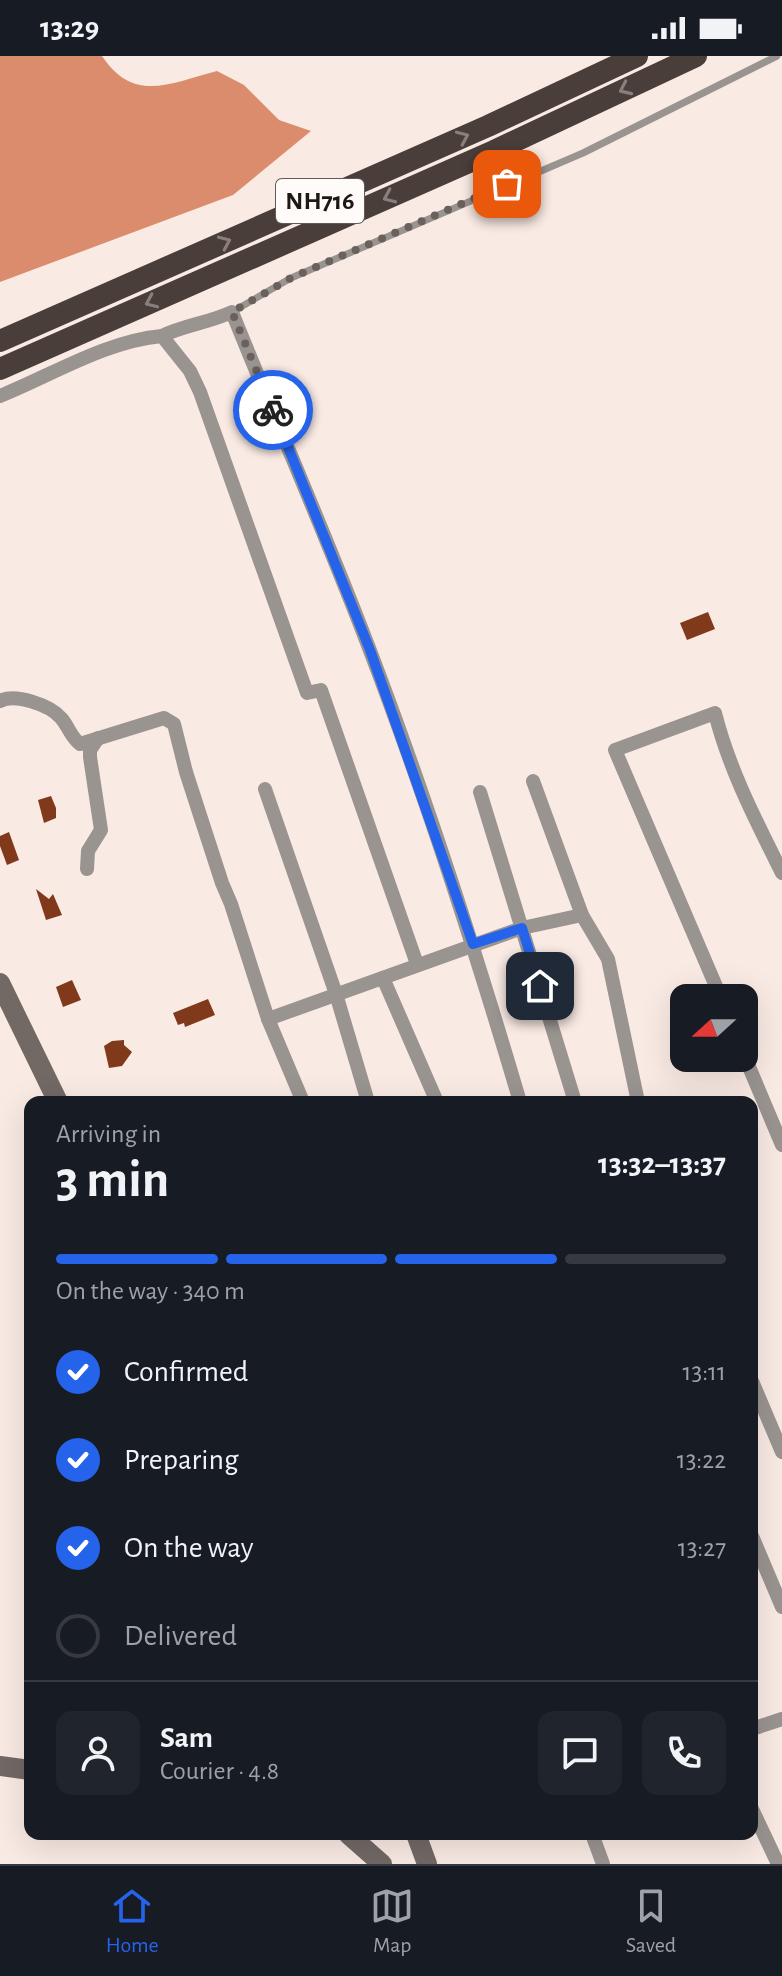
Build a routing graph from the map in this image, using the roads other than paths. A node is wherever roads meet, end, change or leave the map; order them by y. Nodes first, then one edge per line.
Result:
1 (637, 56) edge
2 (696, 56) edge
3 (777, 56) edge
4 (232, 312) junction
5 (162, 336) junction
6 (0, 341) edge
7 (0, 369) edge
8 (0, 396) edge
9 (0, 701) edge
10 (98, 738) junction
11 (533, 781) dead end
12 (265, 789) dead end
13 (480, 792) dead end
14 (87, 869) dead end
15 (782, 873) edge
16 (582, 915) junction
17 (522, 928) junction
18 (473, 944) junction
19 (417, 964) junction
20 (383, 978) junction
21 (0, 983) edge
22 (715, 984) edge
23 (336, 994) junction
24 (268, 1019) junction
25 (751, 1072) edge
26 (55, 1096) edge
27 (300, 1096) edge
28 (366, 1096) edge
29 (434, 1096) edge
30 (518, 1096) edge
31 (573, 1096) edge
32 (637, 1096) edge
33 (782, 1145) edge
34 (758, 1395) edge
35 (782, 1452) edge
36 (758, 1550) edge
37 (782, 1607) edge
38 (782, 1719) edge
39 (758, 1727) edge
40 (0, 1766) edge
41 (24, 1769) edge
42 (758, 1822) edge
43 (355, 1840) edge
44 (418, 1840) edge
45 (594, 1840) edge
46 (382, 1864) edge
47 (427, 1864) edge
48 (603, 1864) edge
49 (778, 1864) edge

6 -> 1 highway, NH716
2 -> 7 highway, NH716
3 - 4 lane
4 - 5 street
4 - 18 street
5 - 8 street
5 - 19 street
9 - 10 street
10 - 14 street
10 - 24 street
11 - 16 street
12 - 23 street
13 - 17 street
15 - 22 street
16 - 17 street
16 - 32 street
17 - 18 street
17 - 31 street
18 - 19 street
18 - 30 street
19 - 20 street
20 - 23 street
20 - 29 street
21 - 26 main road
23 - 24 street
23 - 28 street
24 - 27 street
25 - 33 street
34 - 35 street
36 - 37 street
38 - 39 street
40 - 41 main road
42 - 49 street
43 - 46 main road
44 - 47 main road
45 - 48 street

